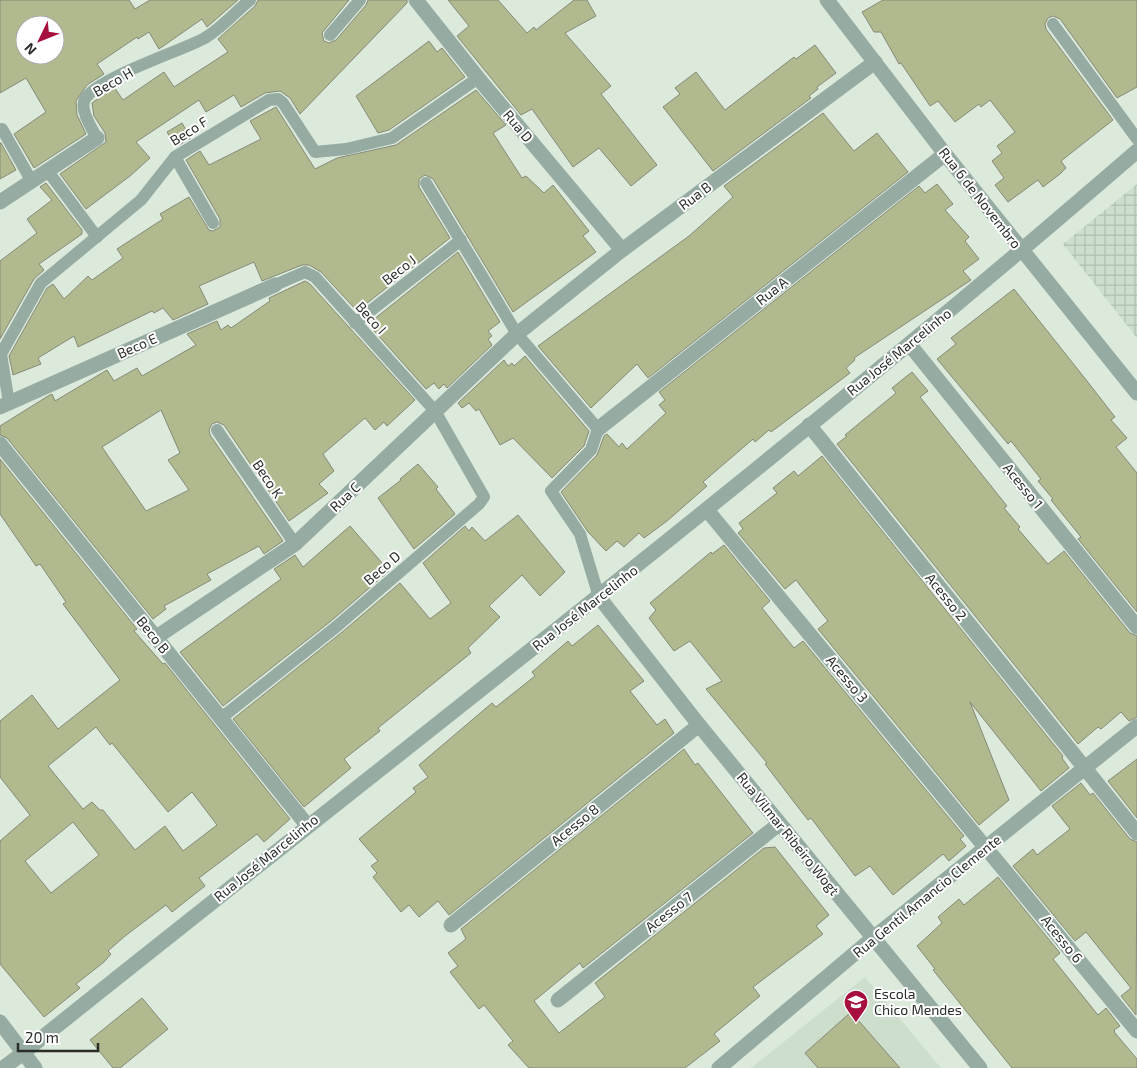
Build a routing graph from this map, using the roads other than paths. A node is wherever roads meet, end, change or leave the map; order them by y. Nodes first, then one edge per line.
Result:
1 (250, 0) edge
2 (360, 0) edge
3 (416, 0) edge
4 (832, 1) edge
5 (1053, 24) dead end
6 (330, 35) dead end
7 (875, 62) junction
8 (478, 78) junction
9 (2, 129) dead end
10 (96, 138) joint
11 (1137, 139) edge
12 (1137, 151) edge
13 (945, 154) junction
14 (175, 157) junction
15 (46, 170) junction
16 (31, 180) junction
17 (426, 184) dead end
18 (0, 202) edge
19 (213, 223) dead end
20 (97, 237) junction
21 (461, 240) junction
22 (622, 250) junction
23 (1022, 250) junction
24 (275, 285) joint
25 (355, 323) junction
26 (517, 334) junction
27 (910, 345) junction
28 (1137, 393) edge
29 (4, 405) edge
30 (435, 411) junction
31 (809, 425) junction
32 (598, 429) junction
33 (217, 430) dead end
34 (0, 444) edge
35 (707, 510) junction
36 (295, 544) junction
37 (599, 597) junction
38 (1137, 627) edge
39 (156, 638) junction
40 (220, 719) junction
41 (699, 724) junction
42 (1137, 726) edge
43 (1084, 768) junction
44 (779, 824) junction
45 (307, 825) junction
46 (1137, 833) edge
47 (988, 848) junction
48 (451, 925) dead end
49 (873, 938) junction
50 (558, 1000) dead end
51 (0, 1022) edge
52 (1137, 1031) edge
53 (23, 1053) junction
54 (3, 1068) edge
55 (35, 1068) edge
56 (719, 1068) edge
57 (980, 1068) edge

1 - 10 lane, Beco H
2 - 6 lane
3 - 8 street, Rua D
4 - 7 street, Rua 6 de Novembro
5 - 11 lane
7 - 13 street, Rua 6 de Novembro
7 - 22 street, Rua B
8 - 14 lane, Beco F
8 - 22 street, Rua D
9 - 16 lane
10 - 15 street, Beco H
12 - 23 street, Rua José Marcelinho
13 - 23 street, Rua 6 de Novembro
13 - 32 street, Rua A
14 - 19 lane
14 - 20 lane, Beco F
15 - 16 street, Beco H
15 - 20 lane
16 - 18 street, Beco H
17 - 21 lane
20 - 29 lane, Beco F
21 - 25 lane, Beco J
21 - 26 lane
22 - 26 street, Rua B
23 - 27 street, Rua José Marcelinho
23 - 28 street, Rua 6 de Novembro
24 - 25 lane, Beco I
24 - 29 street, Beco E
25 - 30 lane, Beco I
26 - 30 street, Rua C
26 - 32 lane
27 - 31 street, Rua José Marcelinho
27 - 38 street, Acesso 1
30 - 36 street, Rua C
30 - 40 lane, Beco D
31 - 35 street, Rua José Marcelinho
31 - 43 street, Acesso 2
32 - 37 lane
33 - 36 lane, Beco K
34 - 39 street, Beco B
35 - 37 street, Rua José Marcelinho
35 - 47 street, Acesso 3
36 - 39 street, Rua C
37 - 41 street, Rua Vilmar Ribeiro Wogt
37 - 45 street, Rua José Marcelinho
39 - 40 street, Beco B
40 - 45 street, Beco B
41 - 44 street, Rua Vilmar Ribeiro Wogt
41 - 48 street, Acesso 8
42 - 43 street, Rua Gentil Amancio Clemente
43 - 46 street, Acesso 2
43 - 47 street, Rua Gentil Amancio Clemente
44 - 49 street, Rua Vilmar Ribeiro Wogt
44 - 50 street, Acesso 7
45 - 53 street, Rua José Marcelinho
47 - 49 street, Rua Gentil Amancio Clemente
47 - 52 street, Acesso 6
49 - 56 street, Rua Gentil Amancio Clemente
49 - 57 street, Rua Vilmar Ribeiro Wogt
51 - 53 street
53 - 54 street, Rua José Marcelinho
53 - 55 street

